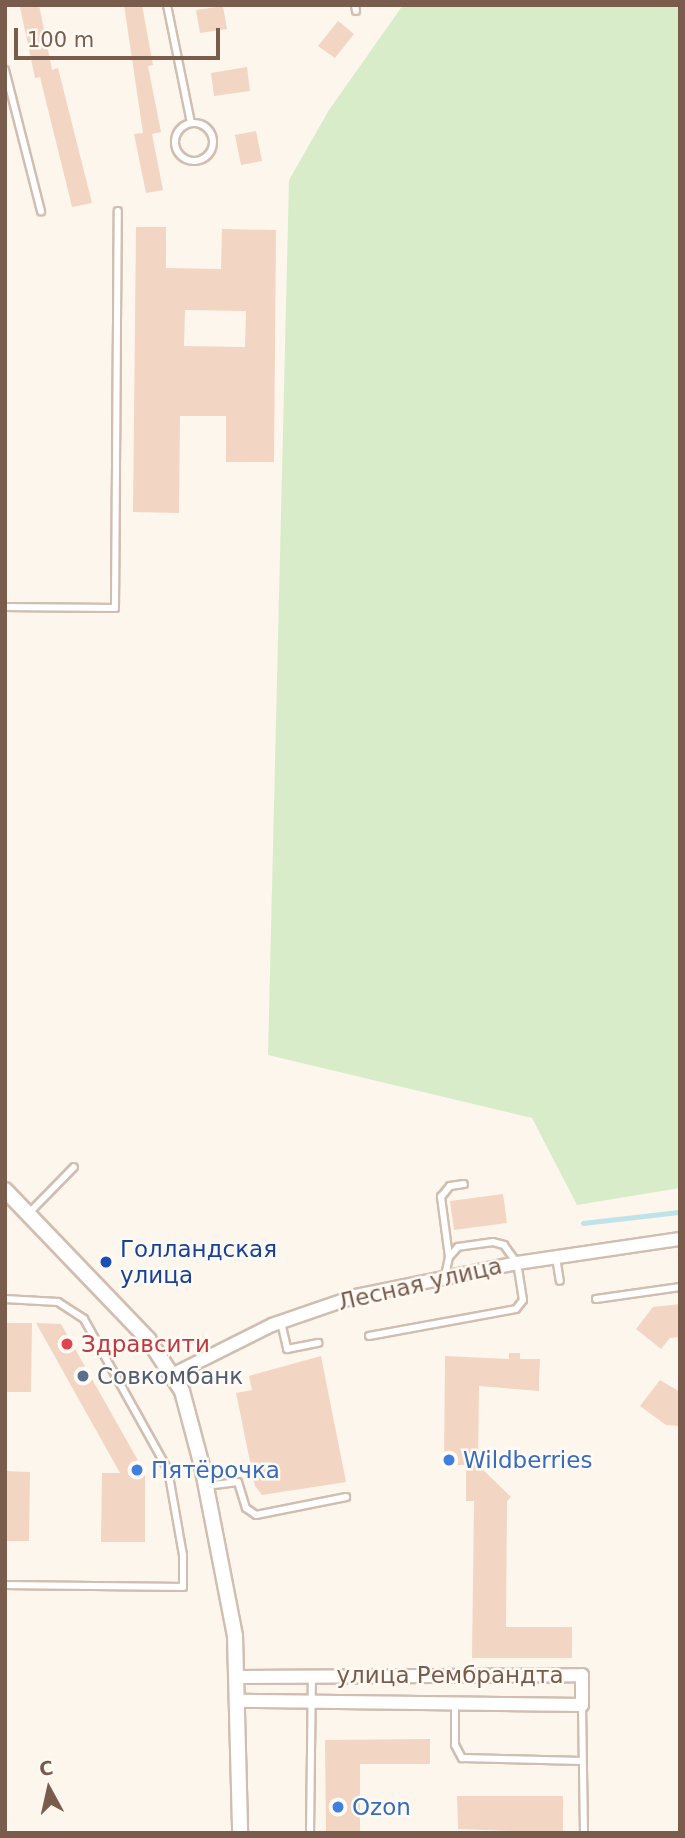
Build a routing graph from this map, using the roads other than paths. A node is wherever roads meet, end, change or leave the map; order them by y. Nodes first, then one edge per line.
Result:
1 (167, 5) edge
2 (5, 70) edge
3 (191, 122) junction
4 (41, 211) dead end
5 (118, 211) dead end
6 (5, 607) edge
7 (74, 1167) dead end
8 (464, 1184) dead end
9 (5, 1190) edge
10 (29, 1213) junction
11 (680, 1239) edge
12 (449, 1257) junction
13 (556, 1257) junction
14 (517, 1262) junction
15 (445, 1276) junction
16 (560, 1282) dead end
17 (680, 1287) edge
18 (5, 1299) edge
19 (596, 1299) dead end
20 (281, 1322) junction
21 (369, 1336) dead end
22 (318, 1343) dead end
23 (174, 1374) junction
24 (206, 1486) junction
25 (346, 1497) dead end
26 (5, 1585) edge
27 (312, 1675) junction
28 (237, 1677) junction
29 (238, 1701) junction
30 (312, 1702) junction
31 (455, 1705) junction
32 (582, 1705) junction
33 (582, 1761) junction
34 (240, 1833) edge
35 (310, 1833) edge
36 (584, 1833) edge

1 - 3 lane
2 - 4 lane
3 - 3 lane
5 - 6 lane
7 - 10 lane
8 - 12 lane
9 - 10 street
10 - 23 street
11 - 13 street, Лесная улица
12 - 14 lane
12 - 15 lane
13 - 14 street, Лесная улица
13 - 16 lane
14 - 15 street, Лесная улица
14 - 21 lane
15 - 20 street, Лесная улица
17 - 19 lane
18 - 26 lane
20 - 22 lane
20 - 23 street, Лесная улица
23 - 24 street
24 - 25 lane
24 - 28 street
27 - 28 street, улица Рембрандта
27 - 30 lane
27 - 32 street, улица Рембрандта
28 - 29 street
29 - 30 street, улица Рембрандта
29 - 34 street
30 - 31 street, улица Рембрандта
30 - 35 lane
31 - 32 street, улица Рембрандта
31 - 33 lane
32 - 33 lane
33 - 36 lane

